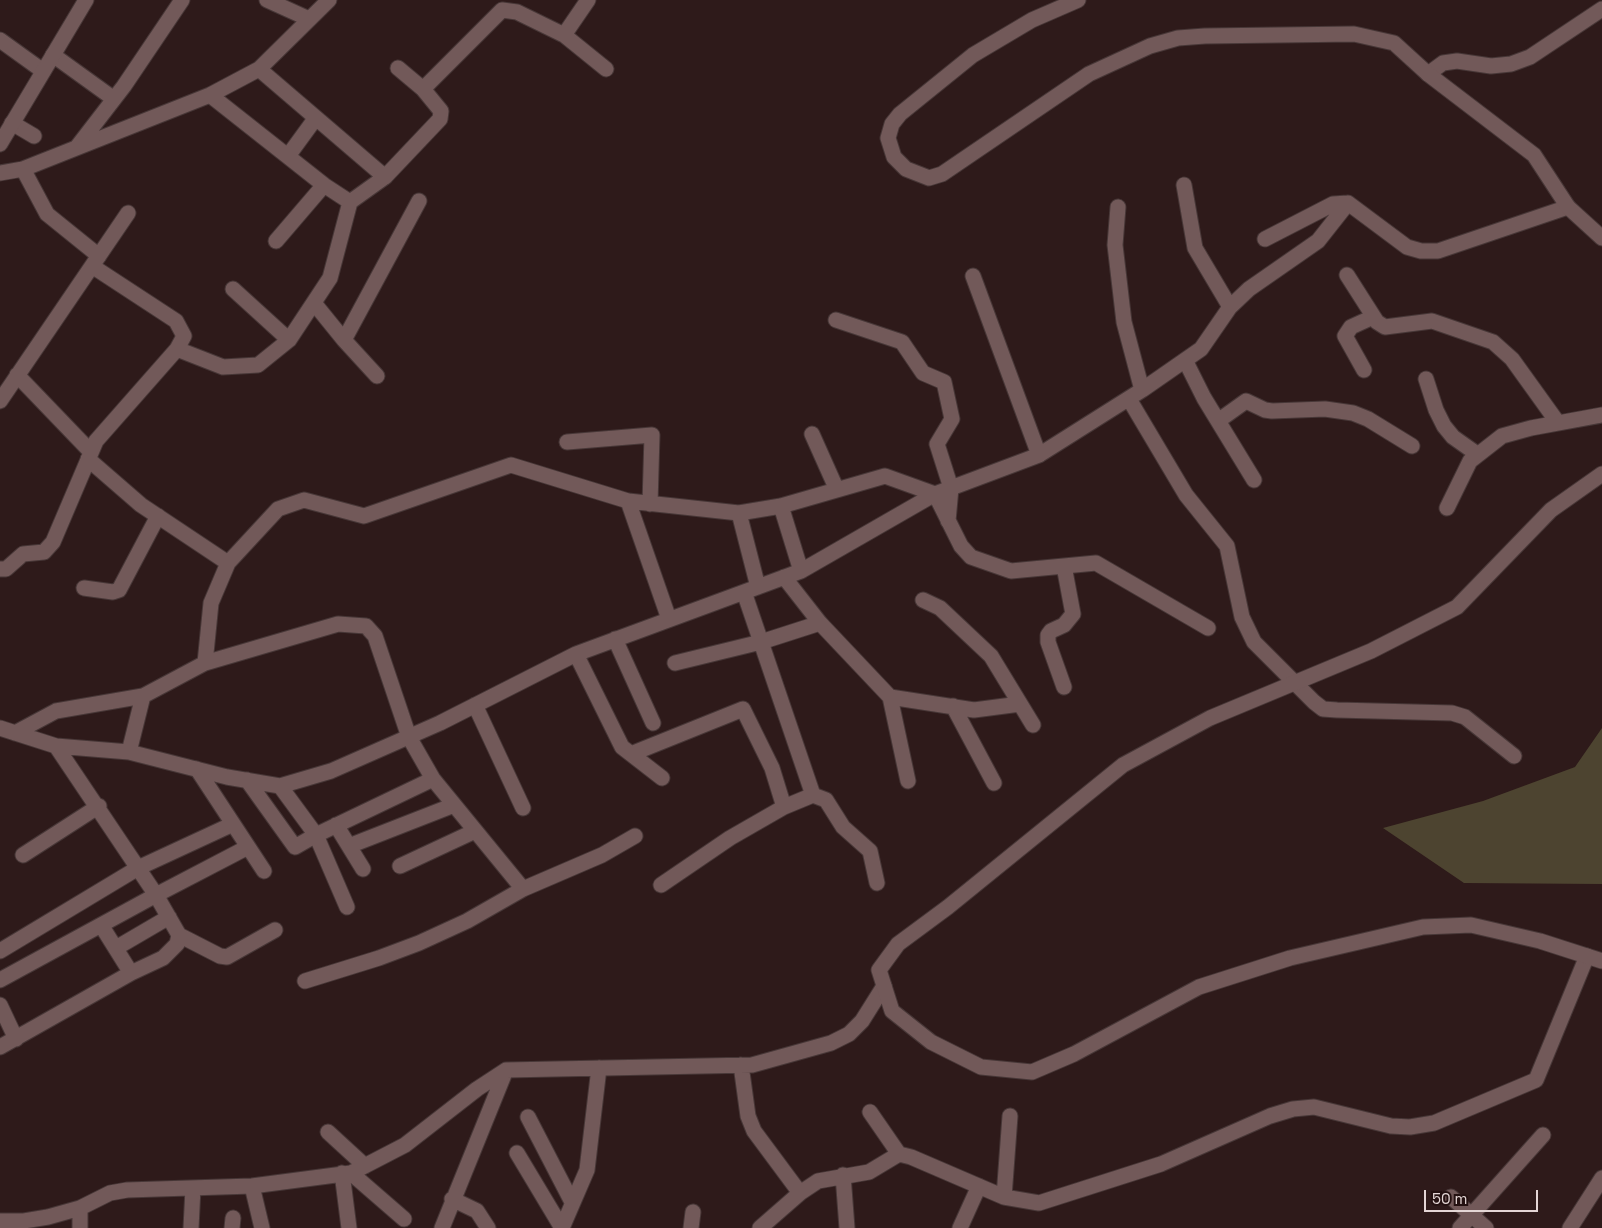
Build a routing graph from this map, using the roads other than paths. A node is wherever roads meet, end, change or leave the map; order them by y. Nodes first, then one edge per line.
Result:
1 (86, 0) edge
2 (182, 0) edge
3 (267, 0) edge
4 (329, 0) edge
5 (588, 0) edge
6 (1078, 0) edge
7 (1602, 9) edge
8 (310, 19) junction
9 (564, 35) junction
10 (0, 40) edge
11 (53, 55) junction
12 (398, 68) dead end
13 (259, 69) junction
14 (606, 69) dead end
15 (43, 71) junction
16 (1428, 74) junction
17 (423, 89) junction
18 (210, 95) junction
19 (114, 99) junction
20 (315, 119) junction
21 (12, 123) junction
22 (34, 136) dead end
23 (0, 144) edge
24 (76, 149) junction
25 (288, 156) junction
26 (22, 169) junction
27 (0, 173) edge
28 (385, 177) junction
29 (324, 185) junction
30 (1184, 185) dead end
31 (419, 201) dead end
32 (350, 202) junction
33 (1348, 203) junction
34 (1118, 207) dead end
35 (1568, 207) junction
36 (128, 213) dead end
37 (1602, 238) edge
38 (1265, 240) dead end
39 (276, 241) dead end
40 (95, 261) junction
41 (1346, 275) dead end
42 (973, 276) dead end
43 (233, 289) dead end
44 (314, 303) junction
45 (1230, 307) junction
46 (1373, 317) junction
47 (836, 320) dead end
48 (289, 340) junction
49 (344, 340) junction
50 (177, 349) junction
51 (1185, 360) junction
52 (1364, 370) dead end
53 (17, 375) junction
54 (378, 376) dead end
55 (1426, 379) dead end
56 (1142, 390) junction
57 (1129, 399) junction
58 (0, 400) edge
59 (1602, 415) edge
60 (1218, 421) junction
61 (1558, 423) junction
62 (812, 434) dead end
63 (567, 442) dead end
64 (1412, 446) dead end
65 (1477, 454) junction
66 (1039, 455) junction
67 (90, 456) junction
68 (1602, 474) edge
69 (1254, 480) dead end
70 (951, 488) junction
71 (837, 490) junction
72 (935, 494) junction
73 (628, 501) junction
74 (650, 504) junction
75 (781, 506) junction
76 (1447, 508) dead end
77 (739, 514) junction
78 (158, 516) junction
79 (948, 521) junction
80 (228, 563) junction
81 (1064, 566) junction
82 (0, 569) edge
83 (801, 571) junction
84 (784, 577) junction
85 (84, 588) dead end
86 (751, 590) junction
87 (923, 600) dead end
88 (668, 619) junction
89 (820, 623) junction
90 (1208, 628) dead end
91 (615, 639) junction
92 (761, 642) junction
93 (576, 654) junction
94 (205, 663) junction
95 (675, 663) dead end
96 (1296, 682) junction
97 (1064, 687) dead end
98 (143, 696) junction
99 (890, 697) junction
100 (1020, 704) junction
101 (474, 705) junction
102 (953, 706) junction
103 (653, 723) dead end
104 (1033, 725) dead end
105 (0, 728) edge
106 (16, 733) junction
107 (409, 736) junction
108 (56, 746) junction
109 (129, 752) junction
110 (630, 754) junction
111 (1514, 756) dead end
112 (197, 769) junction
113 (662, 778) dead end
114 (433, 779) junction
115 (247, 780) junction
116 (908, 781) dead end
117 (994, 782) dead end
118 (280, 786) junction
119 (813, 795) junction
120 (454, 805) junction
121 (99, 806) junction
122 (784, 806) junction
123 (523, 808) dead end
124 (233, 824) junction
125 (336, 825) junction
126 (475, 831) junction
127 (316, 835) junction
128 (635, 836) dead end
129 (349, 846) junction
130 (248, 847) junction
131 (23, 855) dead end
132 (400, 866) dead end
133 (138, 868) junction
134 (363, 869) dead end
135 (264, 871) dead end
136 (877, 883) dead end
137 (661, 885) dead end
138 (524, 889) junction
139 (156, 894) junction
140 (347, 907) dead end
141 (169, 917) junction
142 (101, 925) junction
143 (275, 930) dead end
144 (179, 935) junction
145 (116, 948) junction
146 (0, 951) edge
147 (1595, 959) edge
148 (131, 973) junction
149 (0, 980) edge
150 (306, 981) dead end
151 (884, 986) junction
152 (0, 1005) edge
153 (16, 1039) junction
154 (0, 1047) edge
155 (741, 1065) junction
156 (599, 1068) junction
157 (506, 1070) junction
158 (870, 1112) dead end
159 (1010, 1116) dead end
160 (528, 1117) dead end
161 (328, 1132) dead end
162 (1543, 1135) dead end
163 (518, 1153) dead end
164 (899, 1154) junction
165 (353, 1171) junction
166 (843, 1175) junction
167 (1602, 1178) edge
168 (252, 1186) junction
169 (979, 1186) junction
170 (192, 1188) junction
171 (800, 1193) junction
172 (1004, 1197) junction
173 (1451, 1197) dead end
174 (452, 1199) junction
175 (572, 1202) junction
176 (80, 1208) junction
177 (693, 1212) dead end
178 (1472, 1215) junction
179 (404, 1219) dead end
180 (0, 1221) edge
181 (80, 1228) edge
182 (191, 1228) edge
183 (262, 1228) edge
184 (349, 1228) edge
185 (442, 1228) edge
186 (488, 1228) edge
187 (691, 1228) edge
188 (760, 1228) edge
189 (847, 1228) edge
190 (960, 1228) edge
191 (1460, 1228) edge
192 (1486, 1228) edge
193 (1570, 1228) edge

1 - 11 street
2 - 19 street
3 - 8 street
4 - 8 street
5 - 9 street
6 - 16 street
7 - 16 street
8 - 13 street
9 - 14 street
9 - 17 street
10 - 15 street
11 - 15 street
11 - 19 street
12 - 17 street
13 - 18 street
13 - 20 street
15 - 21 street
16 - 35 street
17 - 28 street
18 - 24 street
18 - 25 street
19 - 24 street
20 - 25 street
20 - 28 street
21 - 22 street
21 - 23 street
24 - 26 street
25 - 29 street
26 - 27 street
26 - 40 street
28 - 32 street
29 - 32 street
29 - 39 street
30 - 45 street
31 - 49 street
32 - 44 street
33 - 35 street
33 - 38 street
33 - 45 street
34 - 56 street
35 - 37 street
36 - 40 street
40 - 50 street
40 - 53 street
41 - 46 street
42 - 66 street
43 - 48 street
44 - 48 street
44 - 49 street
45 - 51 street
46 - 52 street
46 - 61 street
47 - 70 street
48 - 50 street
49 - 54 street
50 - 67 street
51 - 56 street
51 - 60 street
53 - 58 street
53 - 67 street
55 - 65 street
56 - 57 street
57 - 66 street
57 - 96 street
59 - 61 street
60 - 64 street
60 - 69 street
61 - 65 street
62 - 71 street
63 - 74 street
65 - 76 street
66 - 70 street
67 - 78 street
67 - 82 street
68 - 96 street
70 - 72 street
70 - 79 street
71 - 72 street
71 - 75 street
72 - 79 street
72 - 83 street
73 - 74 street
73 - 80 street
73 - 88 street
74 - 77 street
75 - 77 street
75 - 83 street
77 - 86 street
78 - 80 street
78 - 85 street
79 - 81 street
80 - 94 street
81 - 90 street
81 - 97 street
83 - 84 street
84 - 86 street
84 - 89 street
86 - 88 street
86 - 92 street
87 - 100 street
88 - 91 street
89 - 92 street
89 - 99 street
91 - 93 street
91 - 103 street
92 - 95 street
92 - 119 street
93 - 101 street
93 - 110 street
94 - 98 street
94 - 107 street
96 - 111 street
96 - 151 street
98 - 106 street
98 - 109 street
99 - 102 street
99 - 116 street
100 - 102 street
100 - 104 street
101 - 107 street
101 - 123 street
102 - 117 street
105 - 106 street
106 - 108 street
107 - 114 street
107 - 118 street
108 - 109 street
108 - 121 street
109 - 112 street
110 - 113 street
110 - 122 street
112 - 115 street
112 - 124 street
114 - 120 street
114 - 125 street
115 - 118 street
115 - 127 street
118 - 127 street
119 - 122 street
119 - 136 street
120 - 126 street
120 - 129 street
121 - 131 street
121 - 133 street
122 - 137 street
124 - 130 street
124 - 133 street
125 - 127 street
125 - 129 street
126 - 132 street
126 - 138 street
127 - 140 street
128 - 138 street
129 - 134 street
130 - 135 street
130 - 139 street
133 - 139 street
133 - 146 street
138 - 150 street
139 - 141 street
139 - 142 street
141 - 144 street
141 - 145 street
142 - 145 street
142 - 149 street
143 - 144 street
144 - 148 street
145 - 148 street
147 - 151 street
147 - 172 street
148 - 153 street
151 - 155 street
152 - 153 street
153 - 154 street
155 - 156 street
155 - 171 street
156 - 157 street
156 - 175 street
157 - 165 street
157 - 174 street
158 - 164 street
159 - 172 street
160 - 175 street
161 - 165 street
162 - 178 street
163 - 175 street
164 - 166 street
164 - 169 street
165 - 168 street
165 - 179 street
165 - 184 street
166 - 171 street
166 - 189 street
167 - 193 street
168 - 170 street
168 - 183 street
169 - 172 street
169 - 190 street
170 - 176 street
170 - 182 street
171 - 188 street
173 - 178 street
174 - 185 street
174 - 186 street
176 - 180 street
176 - 181 street
177 - 187 street
178 - 191 street
178 - 192 street

